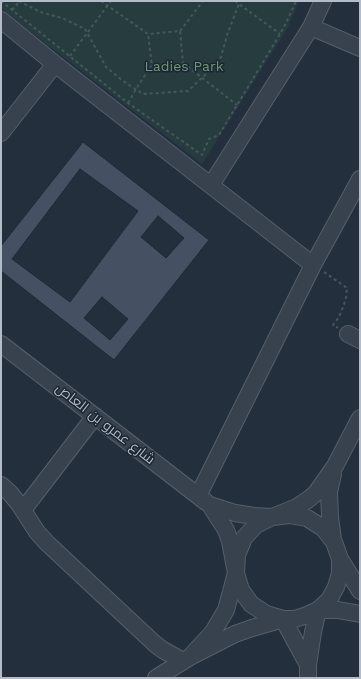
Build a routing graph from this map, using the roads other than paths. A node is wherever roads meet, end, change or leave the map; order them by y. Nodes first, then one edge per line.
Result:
1 (323, 1) edge
2 (7, 15) edge
3 (311, 27) junction
4 (360, 48) edge
5 (55, 64) junction
6 (1, 133) edge
7 (360, 179) edge
8 (211, 185) junction
9 (313, 265) junction
10 (1, 344) edge
11 (95, 416) junction
12 (360, 418) edge
13 (335, 466) junction
14 (1, 485) edge
15 (204, 500) junction
16 (23, 510) junction
17 (272, 517) junction
18 (334, 542) junction
19 (340, 559) junction
20 (236, 573) junction
21 (360, 592) edge
22 (318, 610) junction
23 (360, 614) edge
24 (283, 619) junction
25 (186, 659) junction
26 (308, 672) edge
27 (156, 678) edge

1 - 3 street
2 - 5 street
3 - 4 street
3 - 8 street
5 - 6 street
5 - 8 street
7 - 9 street
8 - 9 street
9 - 15 street
10 - 11 street, شارع عمرو بن العاص
11 - 15 street, شارع عمرو بن العاص
11 - 16 street
12 - 13 street
13 - 17 street
13 - 18 street
14 - 16 street
15 - 17 street, شارع عمرو بن العاص
15 - 20 street, شارع عمرو بن العاص
16 - 25 street
17 - 18 street
17 - 20 street
18 - 19 street
19 - 21 street
19 - 22 street
20 - 24 street
20 - 25 street
22 - 23 street
22 - 24 street
22 - 26 street
24 - 25 street
24 - 26 street
25 - 27 street

